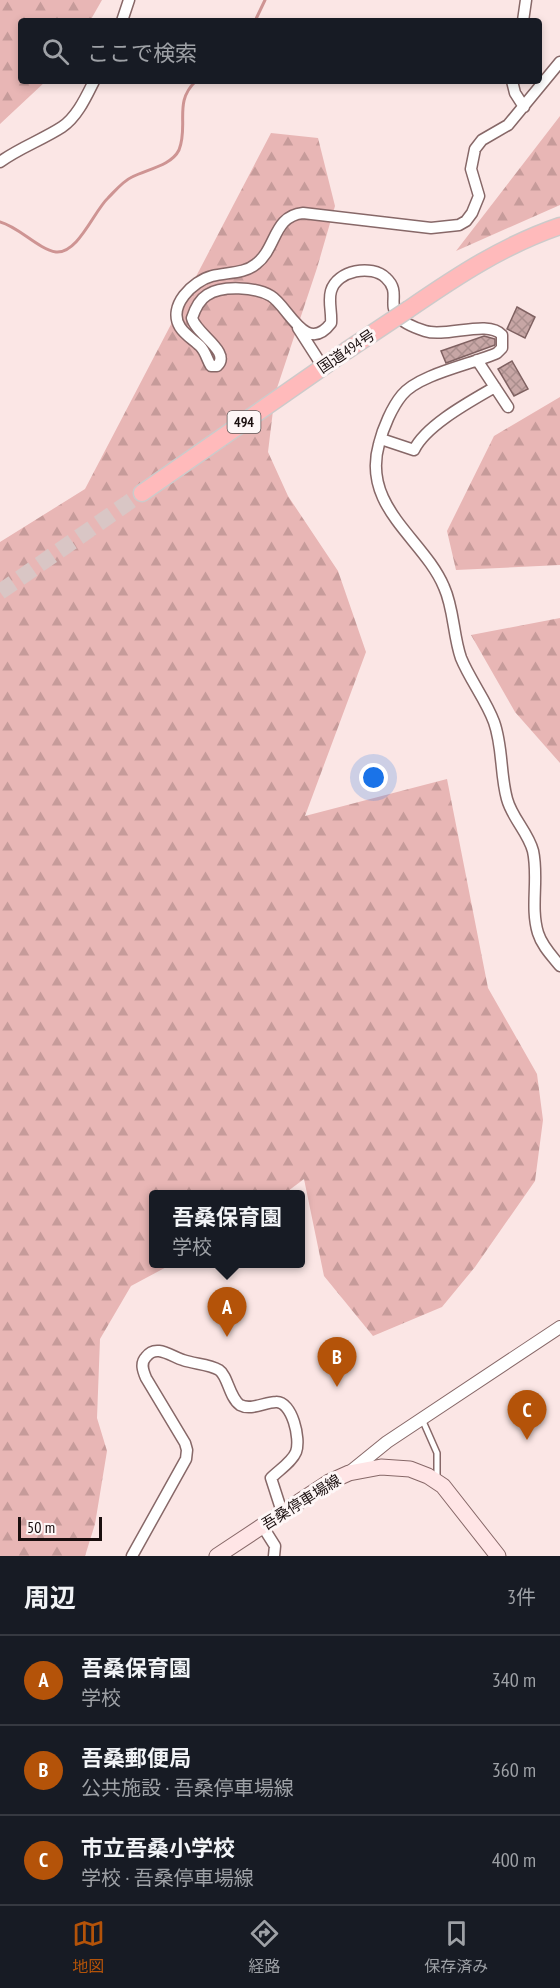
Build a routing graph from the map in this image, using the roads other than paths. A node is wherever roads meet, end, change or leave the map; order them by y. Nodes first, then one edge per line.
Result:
1 (129, 0) edge
2 (526, 0) edge
3 (123, 18) edge
4 (523, 18) edge
5 (560, 62) edge
6 (92, 84) edge
7 (513, 84) edge
8 (524, 107) junction
9 (0, 162) edge
10 (560, 226) edge
11 (298, 328) junction
12 (477, 360) junction
13 (322, 367) junction
14 (495, 387) junction
15 (508, 407) dead end
16 (381, 439) junction
17 (142, 493) tunnel mouth
18 (560, 966) edge
19 (560, 1327) edge
20 (422, 1419) junction
21 (349, 1473) junction
22 (437, 1481) junction
23 (282, 1512) junction
24 (263, 1527) junction
25 (132, 1556) edge
26 (217, 1556) edge
27 (274, 1556) edge
28 (498, 1556) edge

1 - 3 street
2 - 4 street
5 - 8 street
6 - 9 street
7 - 8 street
8 - 11 street
10 - 13 highway, 国道494号 / 494, bridge
11 - 12 street
11 - 13 street
12 - 14 street
12 - 16 street
13 - 17 highway, 国道494号 / 494
14 - 15 street
14 - 16 street
16 - 18 street
19 - 20 street
20 - 21 street
20 - 22 lane
21 - 22 main road, 吾桑停車場線
21 - 23 main road, 吾桑停車場線
22 - 28 main road, 吾桑停車場線
23 - 24 main road, 吾桑停車場線
23 - 25 street
24 - 26 main road, 吾桑停車場線
24 - 27 street

